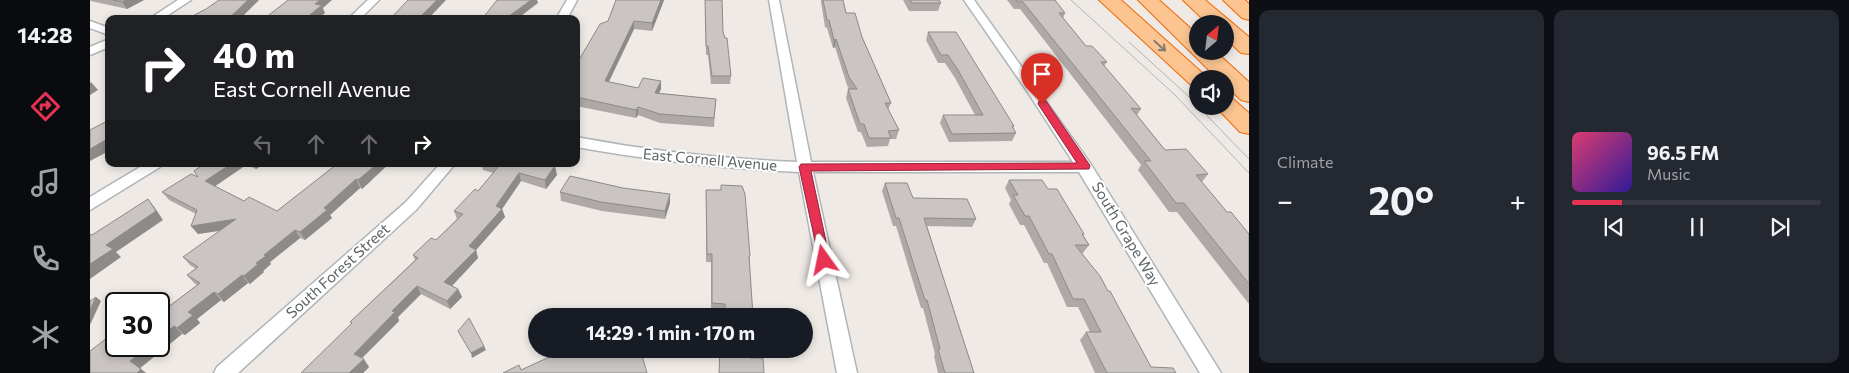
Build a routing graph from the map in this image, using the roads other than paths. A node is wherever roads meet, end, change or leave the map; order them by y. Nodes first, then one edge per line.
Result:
1 (186, 0) edge
2 (374, 0) edge
3 (572, 0) edge
4 (774, 0) edge
5 (969, 0) edge
6 (1109, 0) edge
7 (1148, 0) edge
8 (1193, 0) edge
9 (1233, 0) edge
10 (1249, 14) edge
11 (161, 15) edge
12 (358, 15) edge
13 (563, 15) edge
14 (1210, 15) edge
15 (90, 24) edge
16 (105, 30) edge
17 (1234, 35) edge
18 (1189, 39) edge
19 (105, 44) edge
20 (1249, 48) edge
21 (90, 51) edge
22 (1212, 60) edge
23 (1189, 71) edge
24 (1249, 95) edge
25 (1234, 112) edge
26 (1249, 126) edge
27 (580, 143) edge
28 (1085, 166) junction
29 (151, 167) edge
30 (445, 167) edge
31 (805, 167) junction
32 (90, 204) edge
33 (224, 373) edge
34 (847, 373) edge
35 (1211, 373) edge

1 - 11 street
2 - 12 street
3 - 13 street
4 - 31 street
5 - 28 street, South Grape Way
6 -> 23 highway
7 - 18 highway
8 - 14 highway
9 - 10 highway
15 - 16 street
17 - 20 highway
19 - 21 street
22 - 24 highway
25 - 26 highway
27 - 31 street, East Cornell Avenue
28 - 31 street, East Cornell Avenue
28 - 35 street, South Grape Way
29 - 32 street
30 - 33 street, South Forest Street
31 - 34 street

